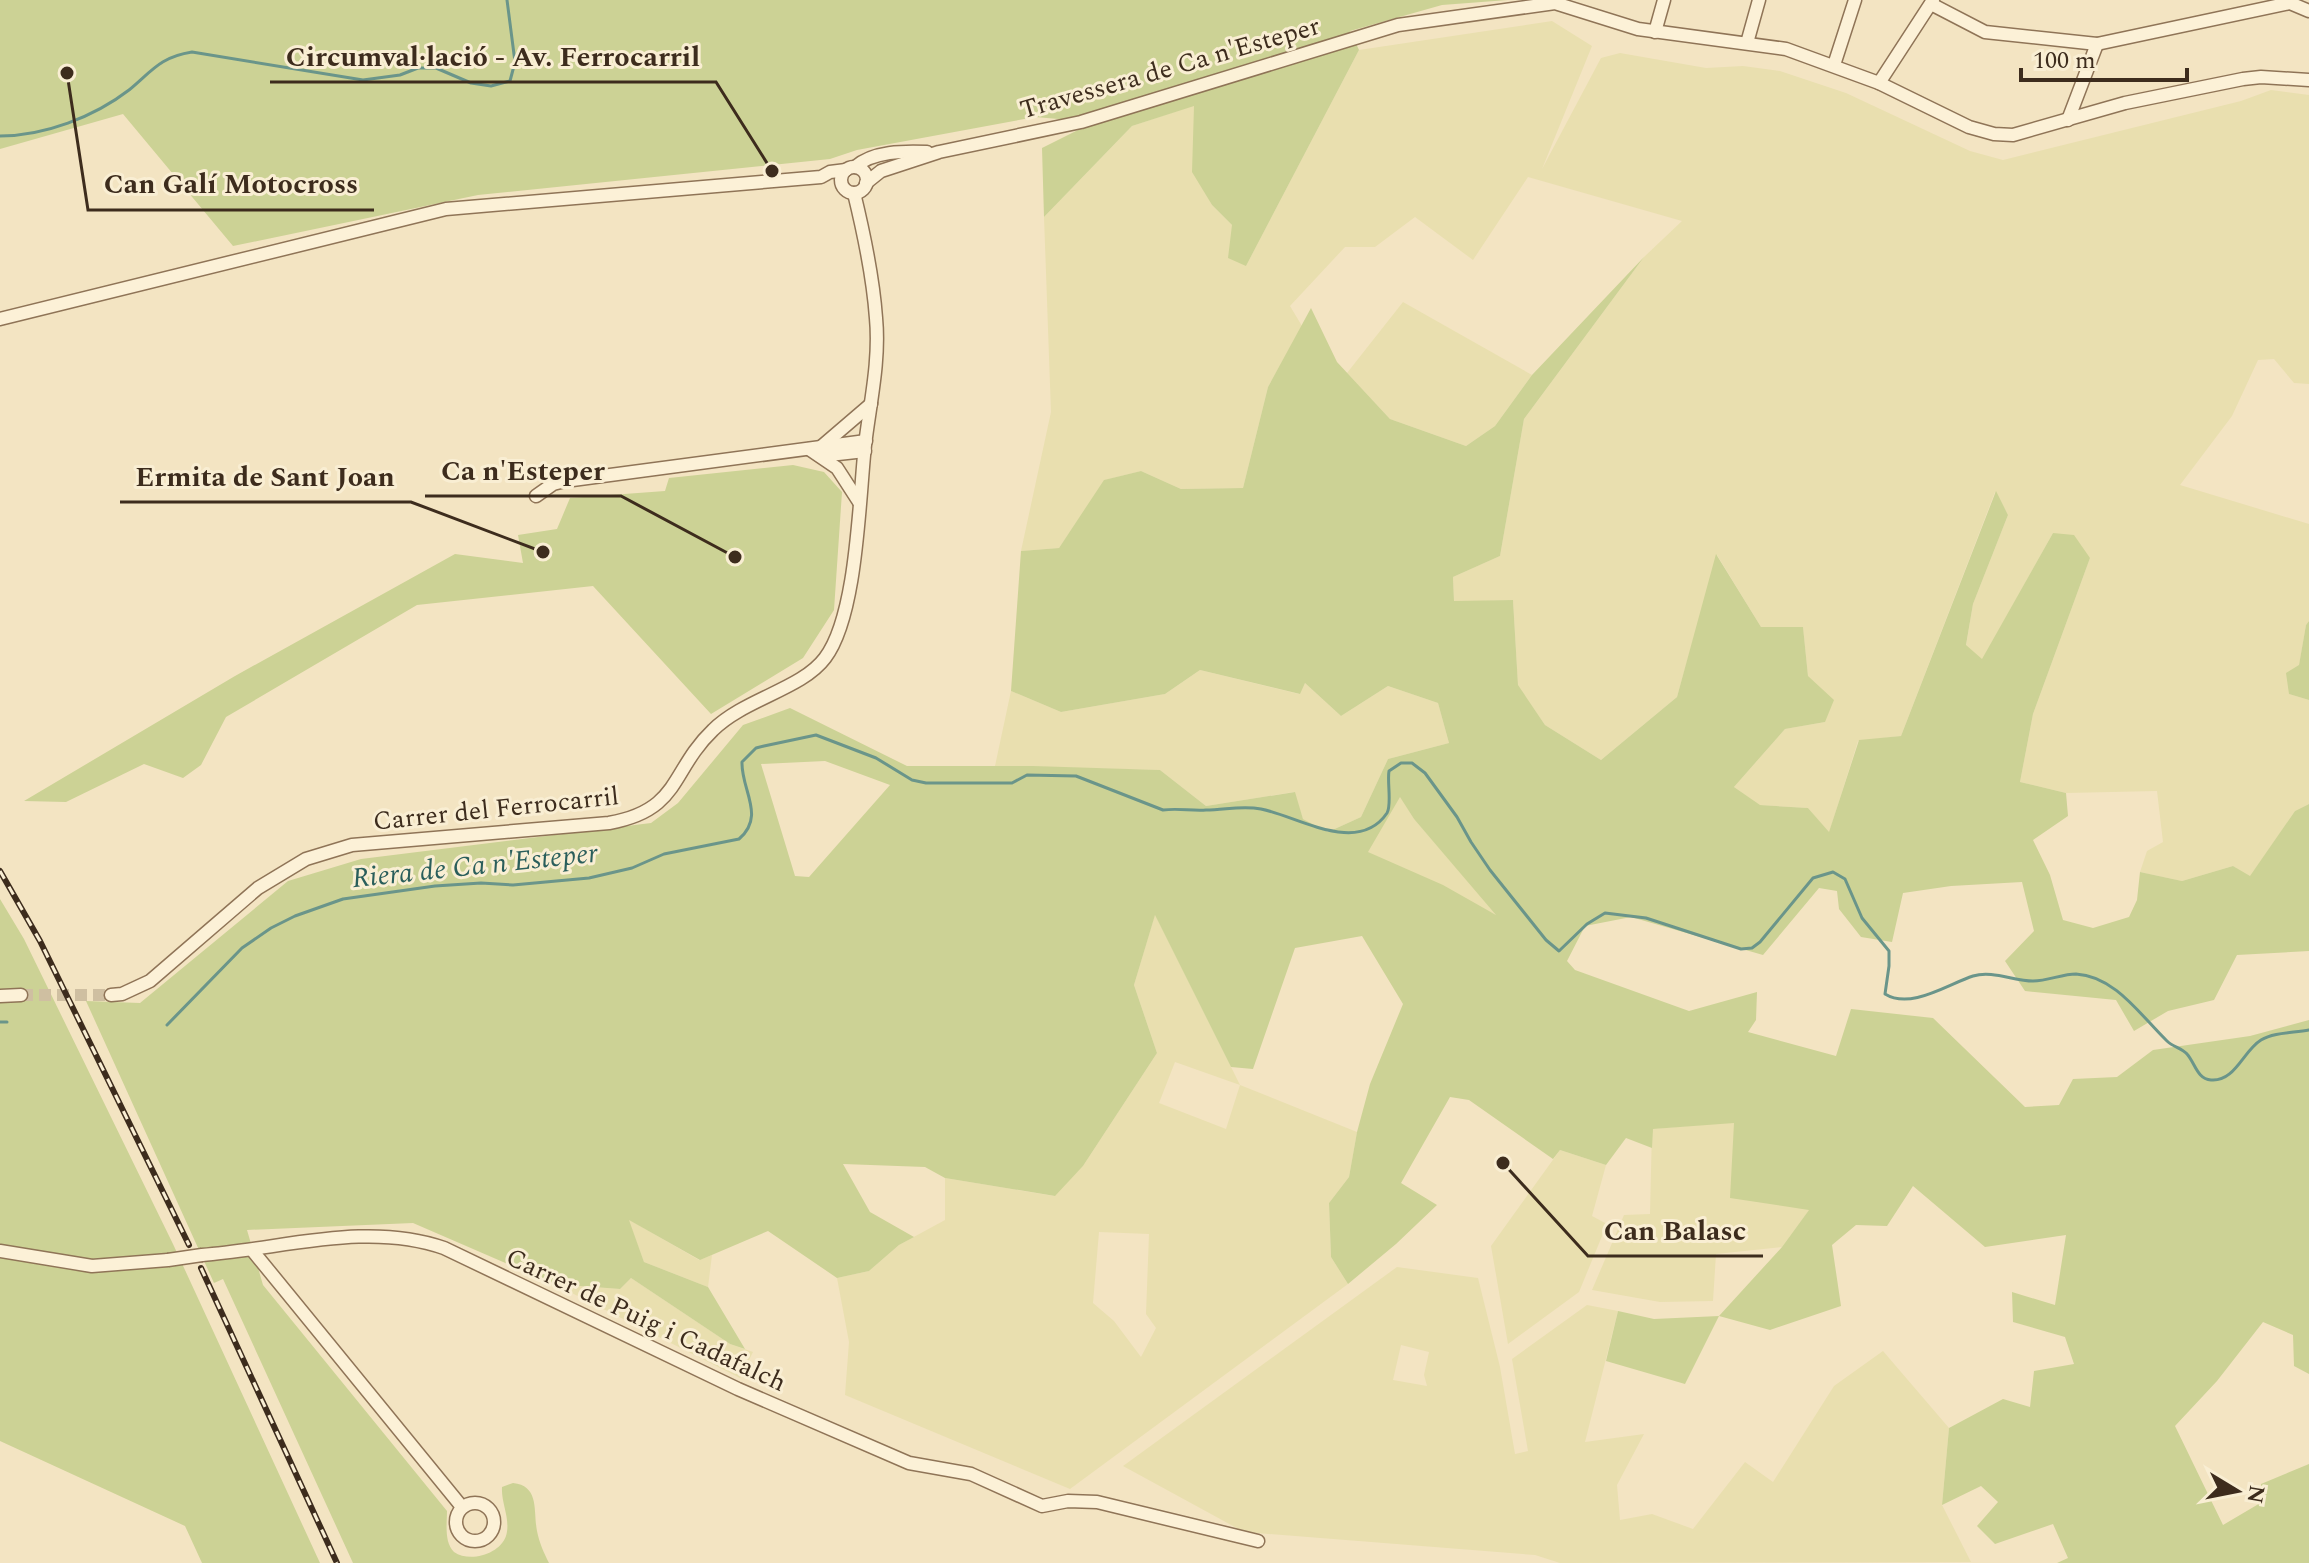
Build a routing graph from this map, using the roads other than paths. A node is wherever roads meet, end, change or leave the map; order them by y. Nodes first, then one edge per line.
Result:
1 (1664, 0) edge
2 (1759, 0) edge
3 (1855, 0) edge
4 (1932, 2) edge
5 (2309, 11) edge
6 (1655, 32) junction
7 (1747, 43) junction
8 (2097, 44) junction
9 (1834, 65) junction
10 (2308, 76) edge
11 (1879, 83) junction
12 (2068, 120) junction
13 (939, 152) junction
14 (850, 169) junction
15 (821, 177) junction
16 (857, 187) junction
17 (0, 319) edge
18 (871, 404) junction
19 (865, 446) junction
20 (816, 451) junction
21 (536, 496) dead end
22 (859, 502) junction
23 (21, 995) tunnel mouth
24 (111, 995) tunnel mouth
25 (0, 996) edge
26 (252, 1250) junction
27 (0, 1251) edge
28 (462, 1507) dead end
29 (1258, 1541) dead end

1 - 6 street
2 - 7 street
3 - 9 street
4 - 8 street
4 - 11 street
5 - 8 street
6 - 7 street
6 - 13 street, Travessera de Ca n'Esteper
7 - 9 street
8 - 12 street
9 - 11 street
10 - 12 street
11 - 12 street
13 - 14 street, Travessera de Ca n'Esteper
13 - 16 street, Travessera de Ca n'Esteper
14 - 15 street, Travessera de Ca n'Esteper
14 - 16 street
14 - 16 street
15 - 16 street, Travessera de Ca n'Esteper
15 - 17 street, Travessera de Ca n'Esteper
16 - 18 street, Carrer del Ferrocarril
18 - 19 street, Carrer del Ferrocarril
18 - 20 street
19 - 20 street
19 - 22 street, Carrer del Ferrocarril
20 - 21 street
20 - 22 street
22 - 24 street, Carrer del Ferrocarril
23 - 25 street
26 - 27 street, Carrer de Puig i Cadafalch, bridge
26 - 28 street
26 - 29 street, Carrer de Puig i Cadafalch

